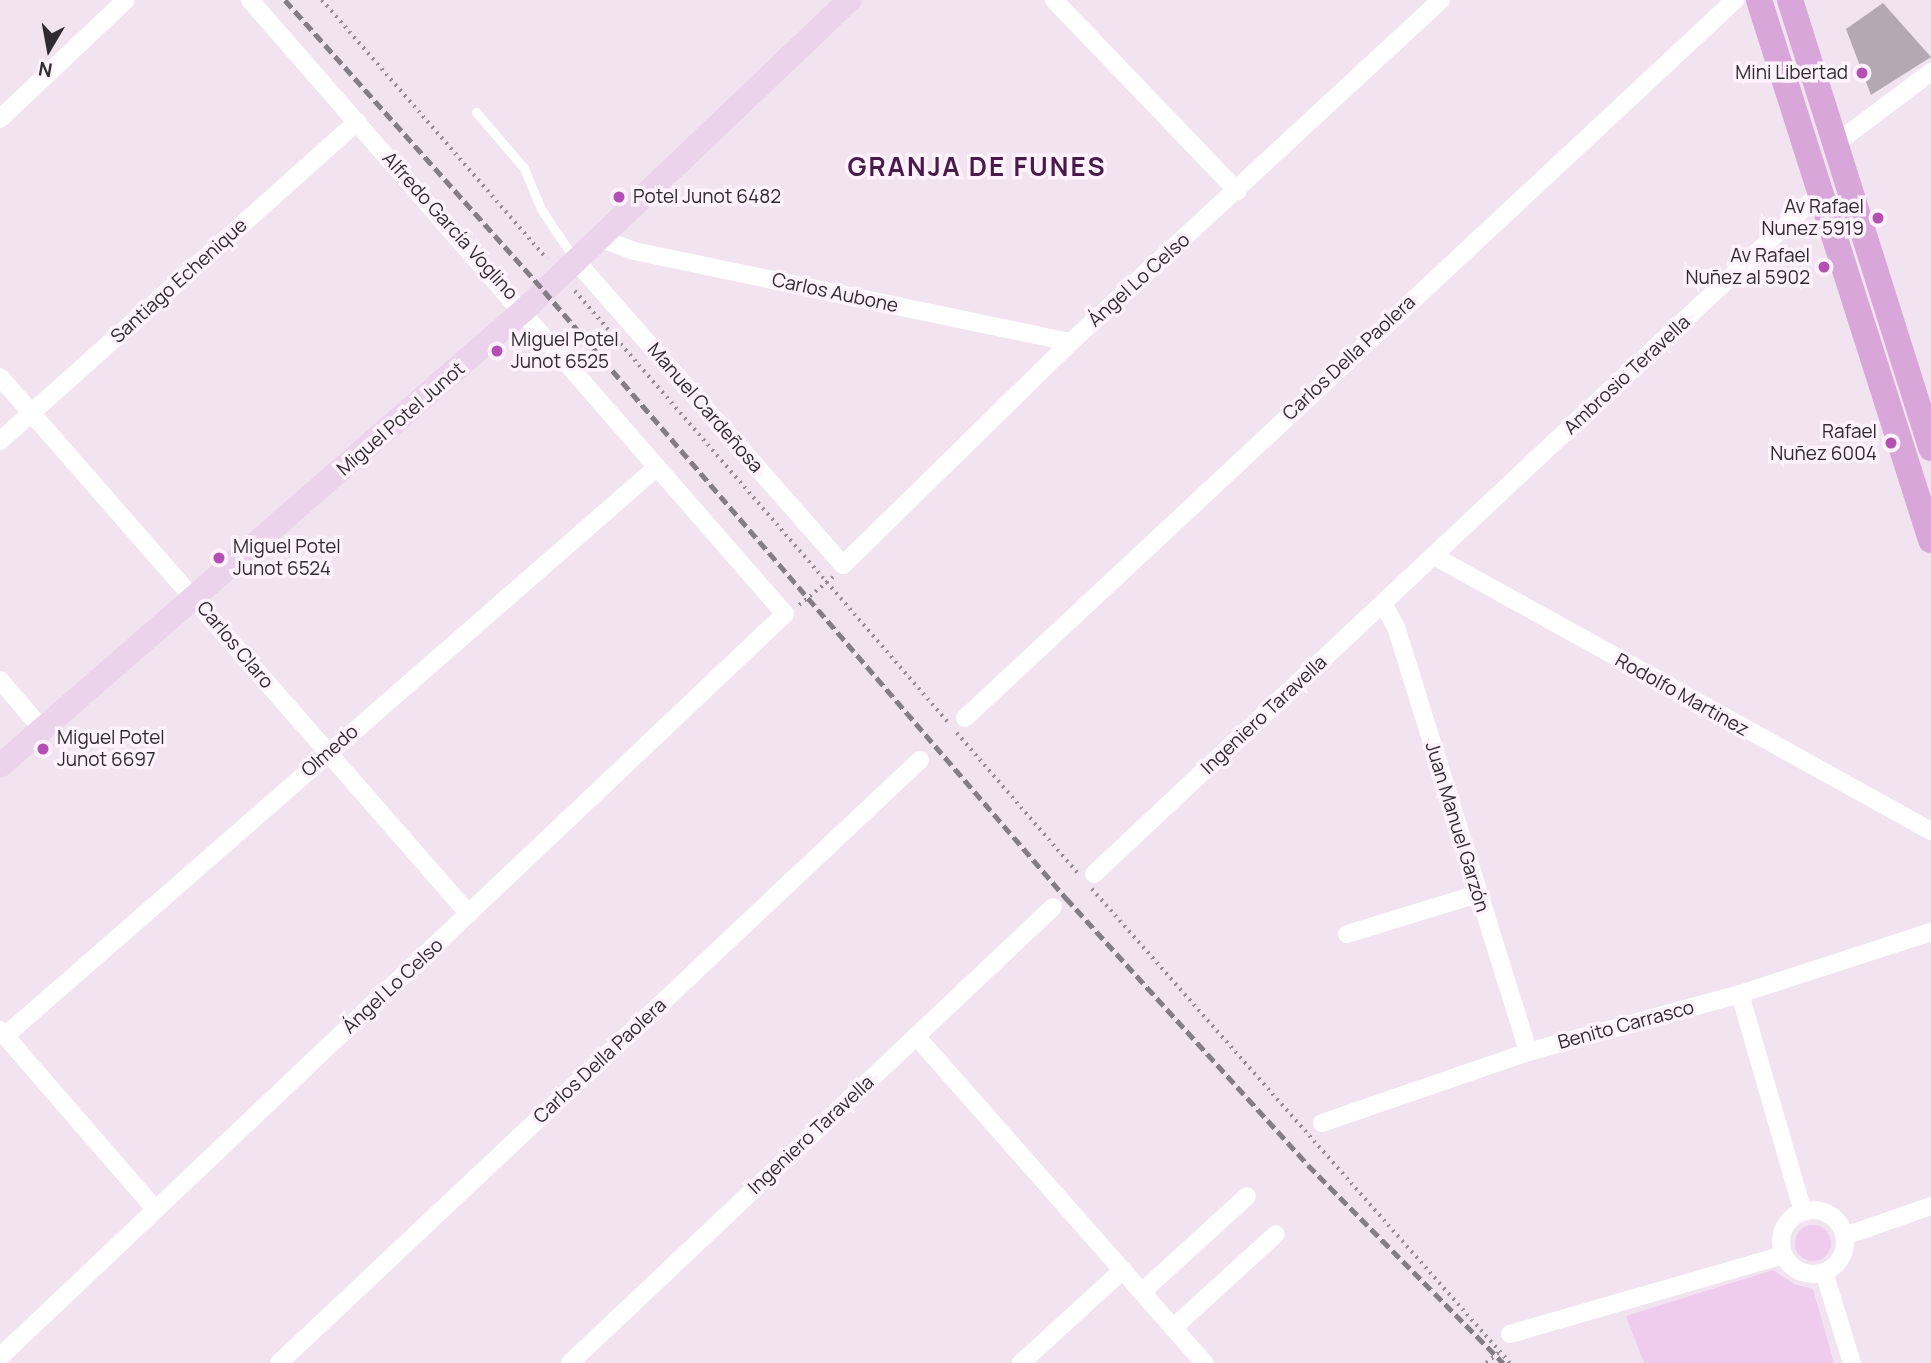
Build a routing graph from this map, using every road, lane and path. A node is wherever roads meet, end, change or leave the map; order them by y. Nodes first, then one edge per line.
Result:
1 (126, 0) edge
2 (250, 0) edge
3 (322, 0) edge
4 (850, 0) edge
5 (1054, 0) edge
6 (1441, 0) edge
7 (1735, 0) edge
8 (1759, 0) edge
9 (1790, 0) edge
10 (1931, 72) edge
11 (476, 112) dead end
12 (0, 119) edge
13 (357, 122) junction
14 (1835, 144) junction
15 (1237, 191) junction
16 (1819, 194) junction
17 (600, 238) junction
18 (568, 267) junction
19 (524, 310) junction
20 (1071, 342) junction
21 (0, 377) edge
22 (33, 412) junction
23 (1929, 437) edge
24 (0, 441) edge
25 (657, 467) junction
26 (1931, 540) edge
27 (1434, 556) junction
28 (843, 565) junction
29 (828, 584) junction
30 (197, 599) junction
31 (1383, 603) junction
32 (785, 614) junction
33 (0, 680) edge
34 (965, 718) dead end
35 (42, 729) junction
36 (327, 754) junction
37 (920, 760) dead end
38 (0, 766) edge
39 (1931, 831) edge
40 (1094, 873) dead end
41 (1478, 894) junction
42 (1053, 907) dead end
43 (469, 914) junction
44 (1931, 932) edge
45 (1347, 934) dead end
46 (1740, 994) junction
47 (3, 1033) edge
48 (916, 1036) junction
49 (1528, 1052) junction
50 (1322, 1123) dead end
51 (1247, 1196) dead end
52 (1931, 1206) edge
53 (156, 1210) junction
54 (1803, 1212) junction
55 (1276, 1234) dead end
56 (1845, 1236) junction
57 (1783, 1255) junction
58 (1123, 1270) junction
59 (1824, 1272) junction
60 (1142, 1292) junction
61 (1173, 1328) junction
62 (1510, 1334) dead end
63 (0, 1357) edge
64 (279, 1363) edge
65 (570, 1363) edge
66 (1021, 1363) edge
67 (1203, 1363) edge
68 (1510, 1363) edge
69 (1852, 1363) edge

1 - 12 street
2 - 13 street, Alfredo García Voglino
3 - 18 path
4 - 17 main road, Miguel Potel Junot
5 - 15 street
6 - 15 street, Ángel Lo Celso
7 - 34 street, Carlos Della Paolera
8 - 16 main road
9 - 14 main road
10 - 14 street
11 - 18 lane, Manuel Cardeñosa
13 - 19 street, Alfredo García Voglino
13 - 22 street, Santiago Echenique
14 - 23 main road
15 - 20 street, Ángel Lo Celso
16 - 26 main road
16 - 27 street, Ambrosio Teravella
17 - 18 main road, Miguel Potel Junot
17 - 20 street, Carlos Aubone
18 - 19 main road, Miguel Potel Junot
18 - 28 street, Manuel Cardeñosa
18 - 29 path
19 - 25 street, Alfredo García Voglino
19 - 30 main road, Miguel Potel Junot
20 - 28 street, Ángel Lo Celso
21 - 22 street, Carlos Claro
22 - 24 street, Santiago Echenique
22 - 30 street, Carlos Claro
25 - 32 street, Alfredo García Voglino
25 - 36 street, Olmedo
27 - 31 street, Ingeniero Taravella
27 - 39 street, Rodolfo Martinez
28 - 29 path
29 - 32 path
29 - 68 path
30 - 35 main road, Miguel Potel Junot
30 - 36 street, Carlos Claro
31 - 40 street, Ingeniero Taravella
31 - 41 street, Juan Manuel Garzón
32 - 43 street, Ángel Lo Celso
33 - 35 street
35 - 38 main road, Miguel Potel Junot
36 - 43 street, Carlos Claro
36 - 47 street, Olmedo
37 - 64 street, Carlos Della Paolera
41 - 45 street
41 - 49 street, Juan Manuel Garzón
42 - 48 street, Ingeniero Taravella
43 - 53 street, Ángel Lo Celso
44 - 46 street, Benito Carrasco
46 - 49 street, Benito Carrasco
46 - 54 street
47 - 53 street
48 - 58 street
48 - 65 street, Ingeniero Taravella
49 - 50 street, Benito Carrasco
51 - 60 street
52 - 56 street
53 - 63 street, Ángel Lo Celso
54 - 56 street
54 - 57 street
55 - 61 street
56 - 59 street
57 - 59 street
57 - 62 street
58 - 60 street
58 - 66 street
59 - 69 street
60 - 61 street
61 - 67 street

